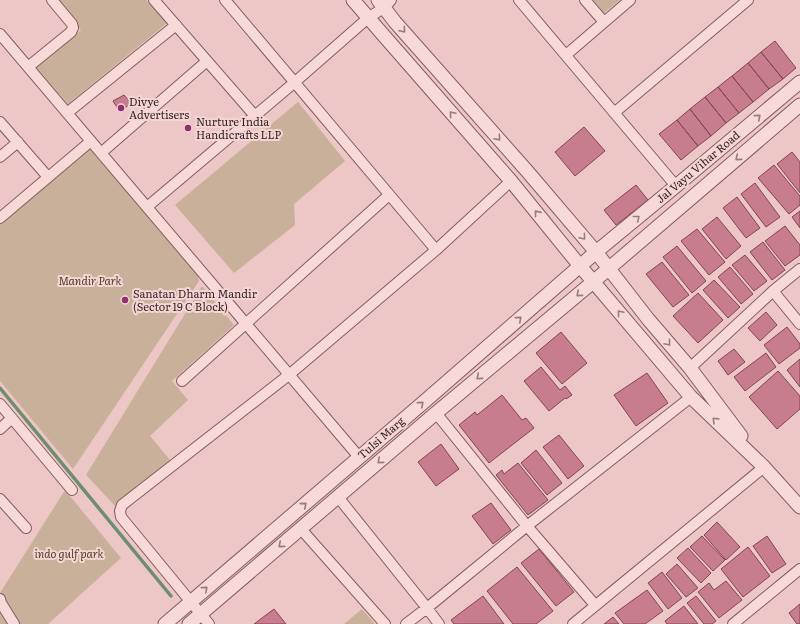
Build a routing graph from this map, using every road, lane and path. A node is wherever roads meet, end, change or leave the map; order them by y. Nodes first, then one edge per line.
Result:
1 (52, 0) edge
2 (154, 0) edge
3 (225, 0) edge
4 (353, 0) edge
5 (519, 0) edge
6 (585, 0) edge
7 (630, 0) edge
8 (748, 0) edge
9 (385, 2) edge
10 (368, 18) junction
11 (604, 22) junction
12 (176, 25) junction
13 (0, 34) edge
14 (566, 55) junction
15 (207, 61) junction
16 (28, 67) junction
17 (295, 82) junction
18 (800, 82) edge
19 (800, 106) edge
20 (67, 113) junction
21 (614, 113) junction
22 (254, 116) junction
23 (0, 122) edge
24 (91, 141) junction
25 (18, 142) junction
26 (101, 152) junction
27 (0, 157) edge
28 (48, 177) junction
29 (511, 181) junction
30 (676, 186) junction
31 (389, 195) junction
32 (148, 207) junction
33 (0, 218) edge
34 (436, 250) junction
35 (596, 252) junction
36 (580, 266) junction
37 (609, 268) junction
38 (800, 269) edge
39 (593, 282) junction
40 (773, 291) junction
41 (648, 319) junction
42 (246, 323) junction
43 (800, 324) edge
44 (634, 330) junction
45 (690, 368) junction
46 (290, 374) junction
47 (182, 381) dead end
48 (691, 397) junction
49 (0, 404) edge
50 (436, 413) junction
51 (12, 418) junction
52 (0, 429) edge
53 (359, 457) junction
54 (764, 467) junction
55 (72, 490) dead end
56 (0, 498) edge
57 (338, 498) junction
58 (800, 507) edge
59 (527, 526) junction
60 (26, 528) dead end
61 (301, 529) junction
62 (800, 569) edge
63 (0, 599) edge
64 (190, 602) junction
65 (595, 605) junction
66 (426, 608) junction
67 (205, 619) edge
68 (14, 624) edge
69 (165, 624) edge
70 (189, 624) edge
71 (385, 624) edge
72 (406, 624) edge
73 (439, 624) edge
74 (573, 624) edge
75 (733, 624) edge

1 - 16 street
2 - 12 street
3 - 17 street
4 - 10 street
5 - 14 street
6 - 11 street
7 - 11 street
8 - 21 street
9 - 10 street
9 -> 35 street
10 - 17 street
29 -> 10 street
11 - 14 street
12 - 15 street
12 - 20 street
13 - 16 street
14 - 21 street
15 - 22 street
15 - 26 street
16 - 20 street
17 - 22 street
17 - 31 street
30 -> 18 street, Jal Vayu Vihar Road
19 -> 37 street, Jal Vayu Vihar Road
20 - 24 street
21 - 30 street
22 - 32 street
23 - 25 street
24 - 26 street
24 - 28 street
25 - 27 street
25 - 28 street
26 - 32 street
28 - 33 street
29 - 34 street
36 -> 29 street
35 -> 30 street, Jal Vayu Vihar Road
31 - 34 street
31 - 42 street
32 - 42 street
34 - 46 street
35 - 36 street, Tulsi Marg
35 - 37 street
36 - 39 street
53 -> 36 street, Tulsi Marg
37 - 39 street, Tulsi Marg
37 - 41 street
38 - 40 street
44 -> 39 street
39 -> 50 street, Tulsi Marg
40 - 43 street
40 - 45 street
41 - 44 street
41 -> 45 street
42 - 46 street
42 - 47 street
44 - 48 street
45 - 54 street
46 - 53 street
46 - 64 street
54 -> 48 street
48 - 59 street
49 - 51 street
50 -> 57 street, Tulsi Marg
50 - 59 street
51 - 52 street
51 - 55 street
64 -> 53 street, Tulsi Marg
54 - 58 street
54 - 65 street
56 - 60 street
57 - 61 street, Tulsi Marg
57 - 66 street
59 - 65 street
59 - 66 street
61 -> 67 street, Tulsi Marg
61 - 71 street
62 - 75 street
63 - 68 street
64 - 67 street
64 - 69 street, Tulsi Marg
65 - 74 street
66 - 72 street
66 - 73 street
67 - 70 street, Tulsi Marg

